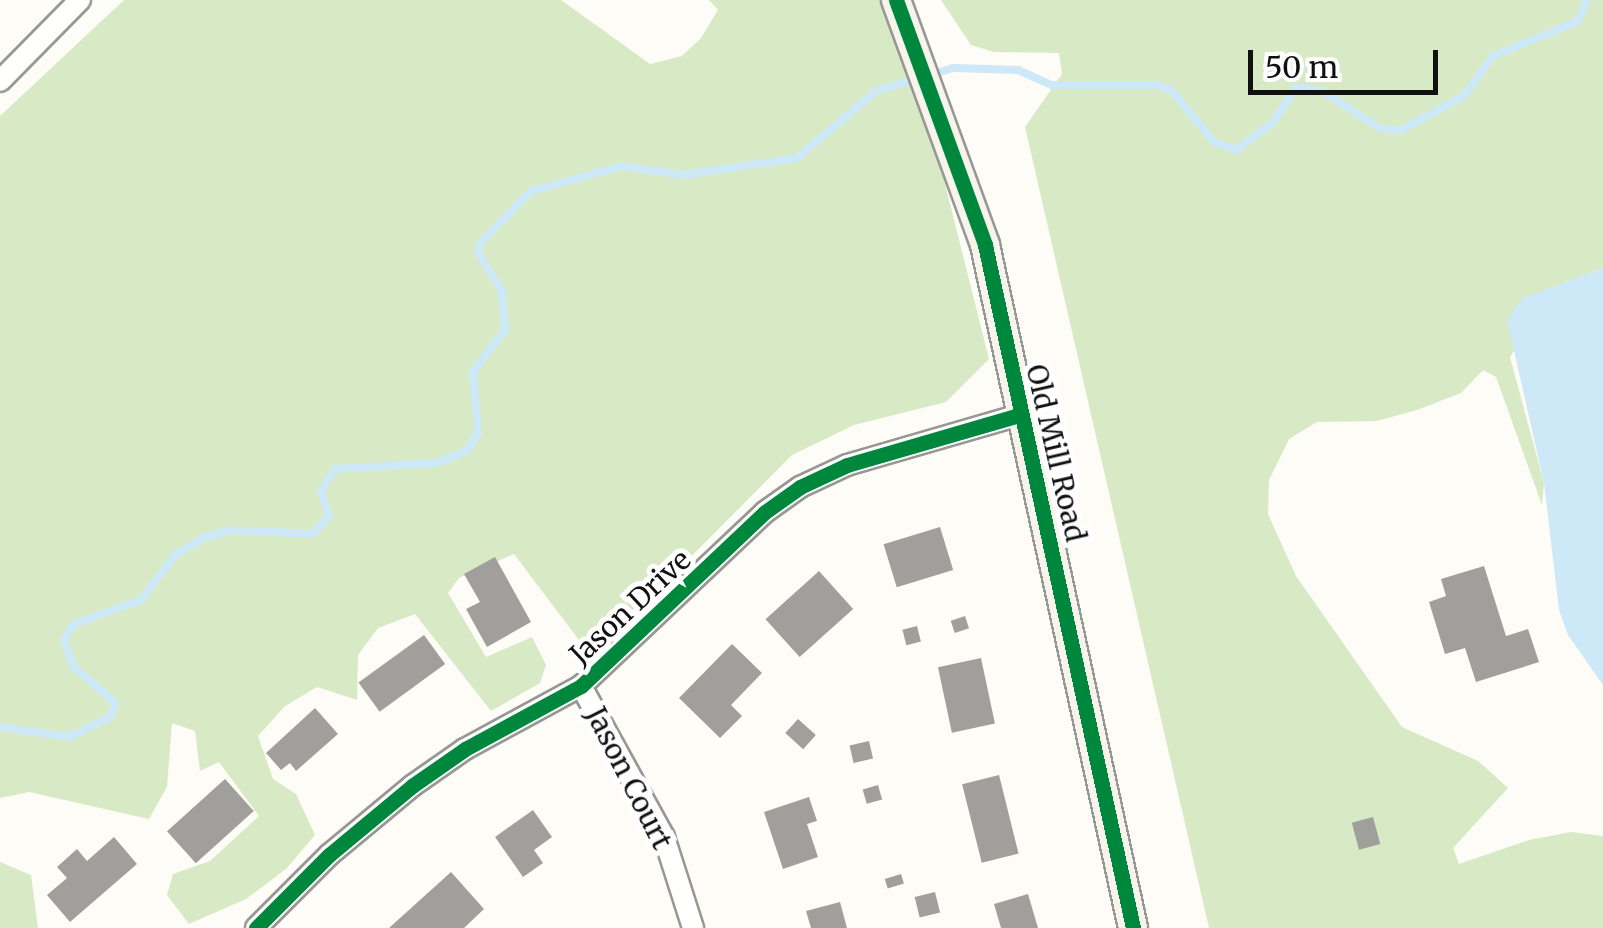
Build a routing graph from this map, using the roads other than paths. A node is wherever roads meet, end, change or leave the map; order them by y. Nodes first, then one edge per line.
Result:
1 (80, 0) edge
2 (900, 7) edge
3 (0, 82) edge
4 (1019, 415) junction
5 (581, 686) junction
6 (256, 928) edge
7 (692, 928) edge
8 (1133, 928) edge

1 - 3 street
2 - 4 street, Old Mill Road
4 - 5 street, Jason Drive
4 - 8 street, Old Mill Road
5 - 6 street, Jason Drive
5 - 7 street, Jason Court

